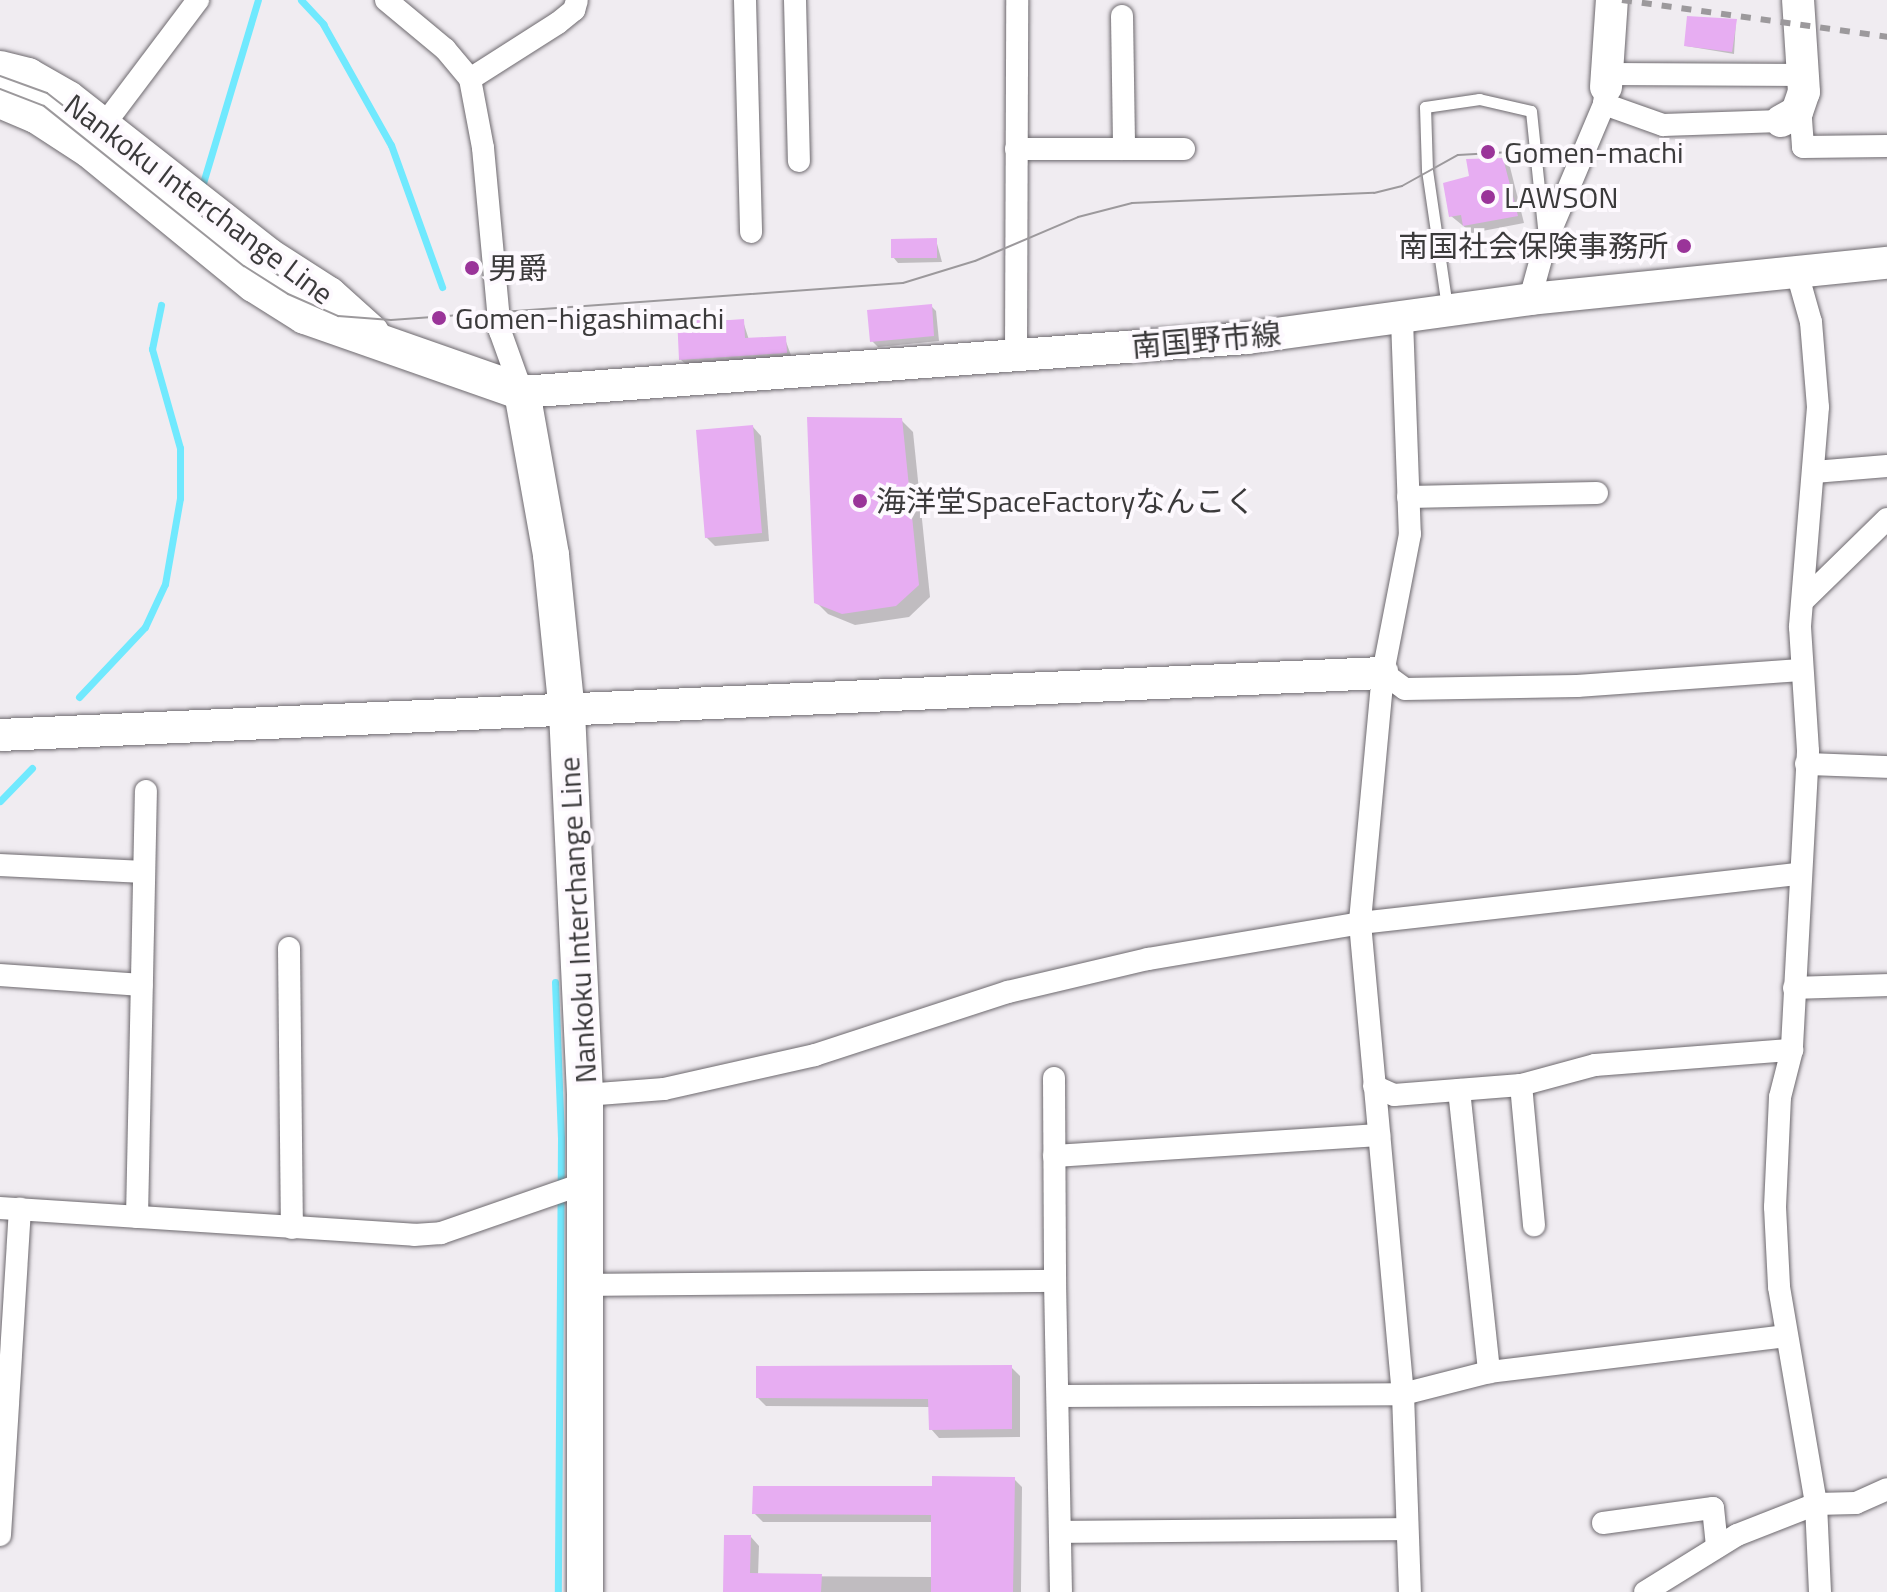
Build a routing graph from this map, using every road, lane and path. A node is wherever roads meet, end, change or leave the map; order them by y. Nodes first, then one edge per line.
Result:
1 (198, 0) edge
2 (386, 0) edge
3 (577, 0) edge
4 (745, 0) edge
5 (795, 0) edge
6 (1017, 0) edge
7 (1612, 0) edge
8 (1798, 0) edge
9 (1122, 16) dead end
10 (0, 69) edge
11 (470, 79) junction
12 (1606, 88) junction
13 (0, 100) edge
14 (1795, 100) junction
15 (95, 136) junction
16 (1887, 146) edge
17 (1016, 149) junction
18 (1124, 149) junction
19 (1184, 149) dead end
20 (799, 161) dead end
21 (751, 232) dead end
22 (1545, 244) junction
23 (1887, 263) edge
24 (1796, 269) junction
25 (1530, 299) junction
26 (1448, 312) junction
27 (1402, 320) junction
28 (1016, 355) junction
29 (522, 392) junction
30 (1887, 466) edge
31 (1814, 472) junction
32 (1597, 493) dead end
33 (1408, 497) junction
34 (1887, 519) edge
35 (1804, 600) junction
36 (1800, 670) junction
37 (1383, 673) junction
38 (567, 712) junction
39 (0, 735) edge
40 (1806, 764) junction
41 (1887, 767) edge
42 (146, 791) dead end
43 (0, 865) edge
44 (144, 872) junction
45 (1799, 874) junction
46 (1360, 923) junction
47 (289, 948) dead end
48 (0, 975) edge
49 (142, 985) junction
50 (1887, 985) edge
51 (1794, 988) junction
52 (1792, 1050) junction
53 (1054, 1078) dead end
54 (1521, 1085) junction
55 (1374, 1086) junction
56 (1459, 1090) junction
57 (585, 1095) junction
58 (1379, 1135) junction
59 (1054, 1156) junction
60 (585, 1183) junction
61 (10, 1208) edge
62 (137, 1217) junction
63 (1534, 1225) dead end
64 (292, 1228) junction
65 (1055, 1281) junction
66 (587, 1285) junction
67 (1786, 1336) junction
68 (1489, 1372) junction
69 (1403, 1394) junction
70 (1058, 1396) junction
71 (1887, 1489) edge
72 (1816, 1504) junction
73 (1603, 1523) dead end
74 (1406, 1529) junction
75 (1060, 1532) junction
76 (0, 1535) edge
77 (1717, 1547) junction
78 (585, 1592) edge
79 (1061, 1592) edge
80 (1410, 1592) edge
81 (1645, 1592) edge
82 (1820, 1592) edge

1 - 15 street
2 - 11 street
3 - 11 street
4 - 21 street
5 - 20 street
6 - 17 street
7 - 12 street
8 - 14 street
9 - 18 street
10 - 15 main road, Nankoku Interchange Line
11 - 29 street
12 - 14 street
12 - 14 street
12 - 22 street
13 - 15 main road, Nankoku Interchange Line
14 - 16 street
15 - 29 main road, Nankoku Interchange Line
17 - 18 street
17 - 28 street
18 - 19 street
22 - 25 street
22 - 26 lane
23 - 24 street, 南国野市線
24 - 25 street, 南国野市線
24 - 31 street
25 - 26 street, 南国野市線
26 - 27 street, 南国野市線
27 - 28 street, 南国野市線
27 - 33 street
28 - 29 street, 南国野市線
29 - 38 main road, Nankoku Interchange Line
30 - 31 street
31 - 35 street
32 - 33 street
33 - 37 street
34 - 35 street
35 - 36 street
36 - 37 street
36 - 40 street
37 - 38 street
37 - 46 street
38 - 39 street
38 - 57 main road, Nankoku Interchange Line
40 - 41 street
40 - 45 street
42 - 44 street
43 - 44 street
44 - 49 street
45 - 46 street
45 - 51 street
46 - 55 street
46 - 57 street
47 - 64 street
48 - 49 street
49 - 62 street
50 - 51 street
51 - 52 street
52 - 54 street
52 - 67 street
53 - 59 street
54 - 56 street
54 - 63 street
55 - 56 street
55 - 58 street
56 - 68 street
57 - 60 main road, Nankoku Interchange Line
58 - 59 street
58 - 69 street
59 - 65 street
60 - 64 street
60 - 66 main road, Nankoku Interchange Line
61 - 62 street
61 - 76 street
62 - 64 street
65 - 66 street
65 - 70 street
66 - 78 main road, Nankoku Interchange Line
67 - 68 street
67 - 72 street
68 - 69 street
69 - 70 street
69 - 74 street
70 - 75 street
71 - 72 street
72 - 77 street
72 - 82 street
73 - 77 street
74 - 75 street
74 - 80 street
75 - 79 street
77 - 81 street

